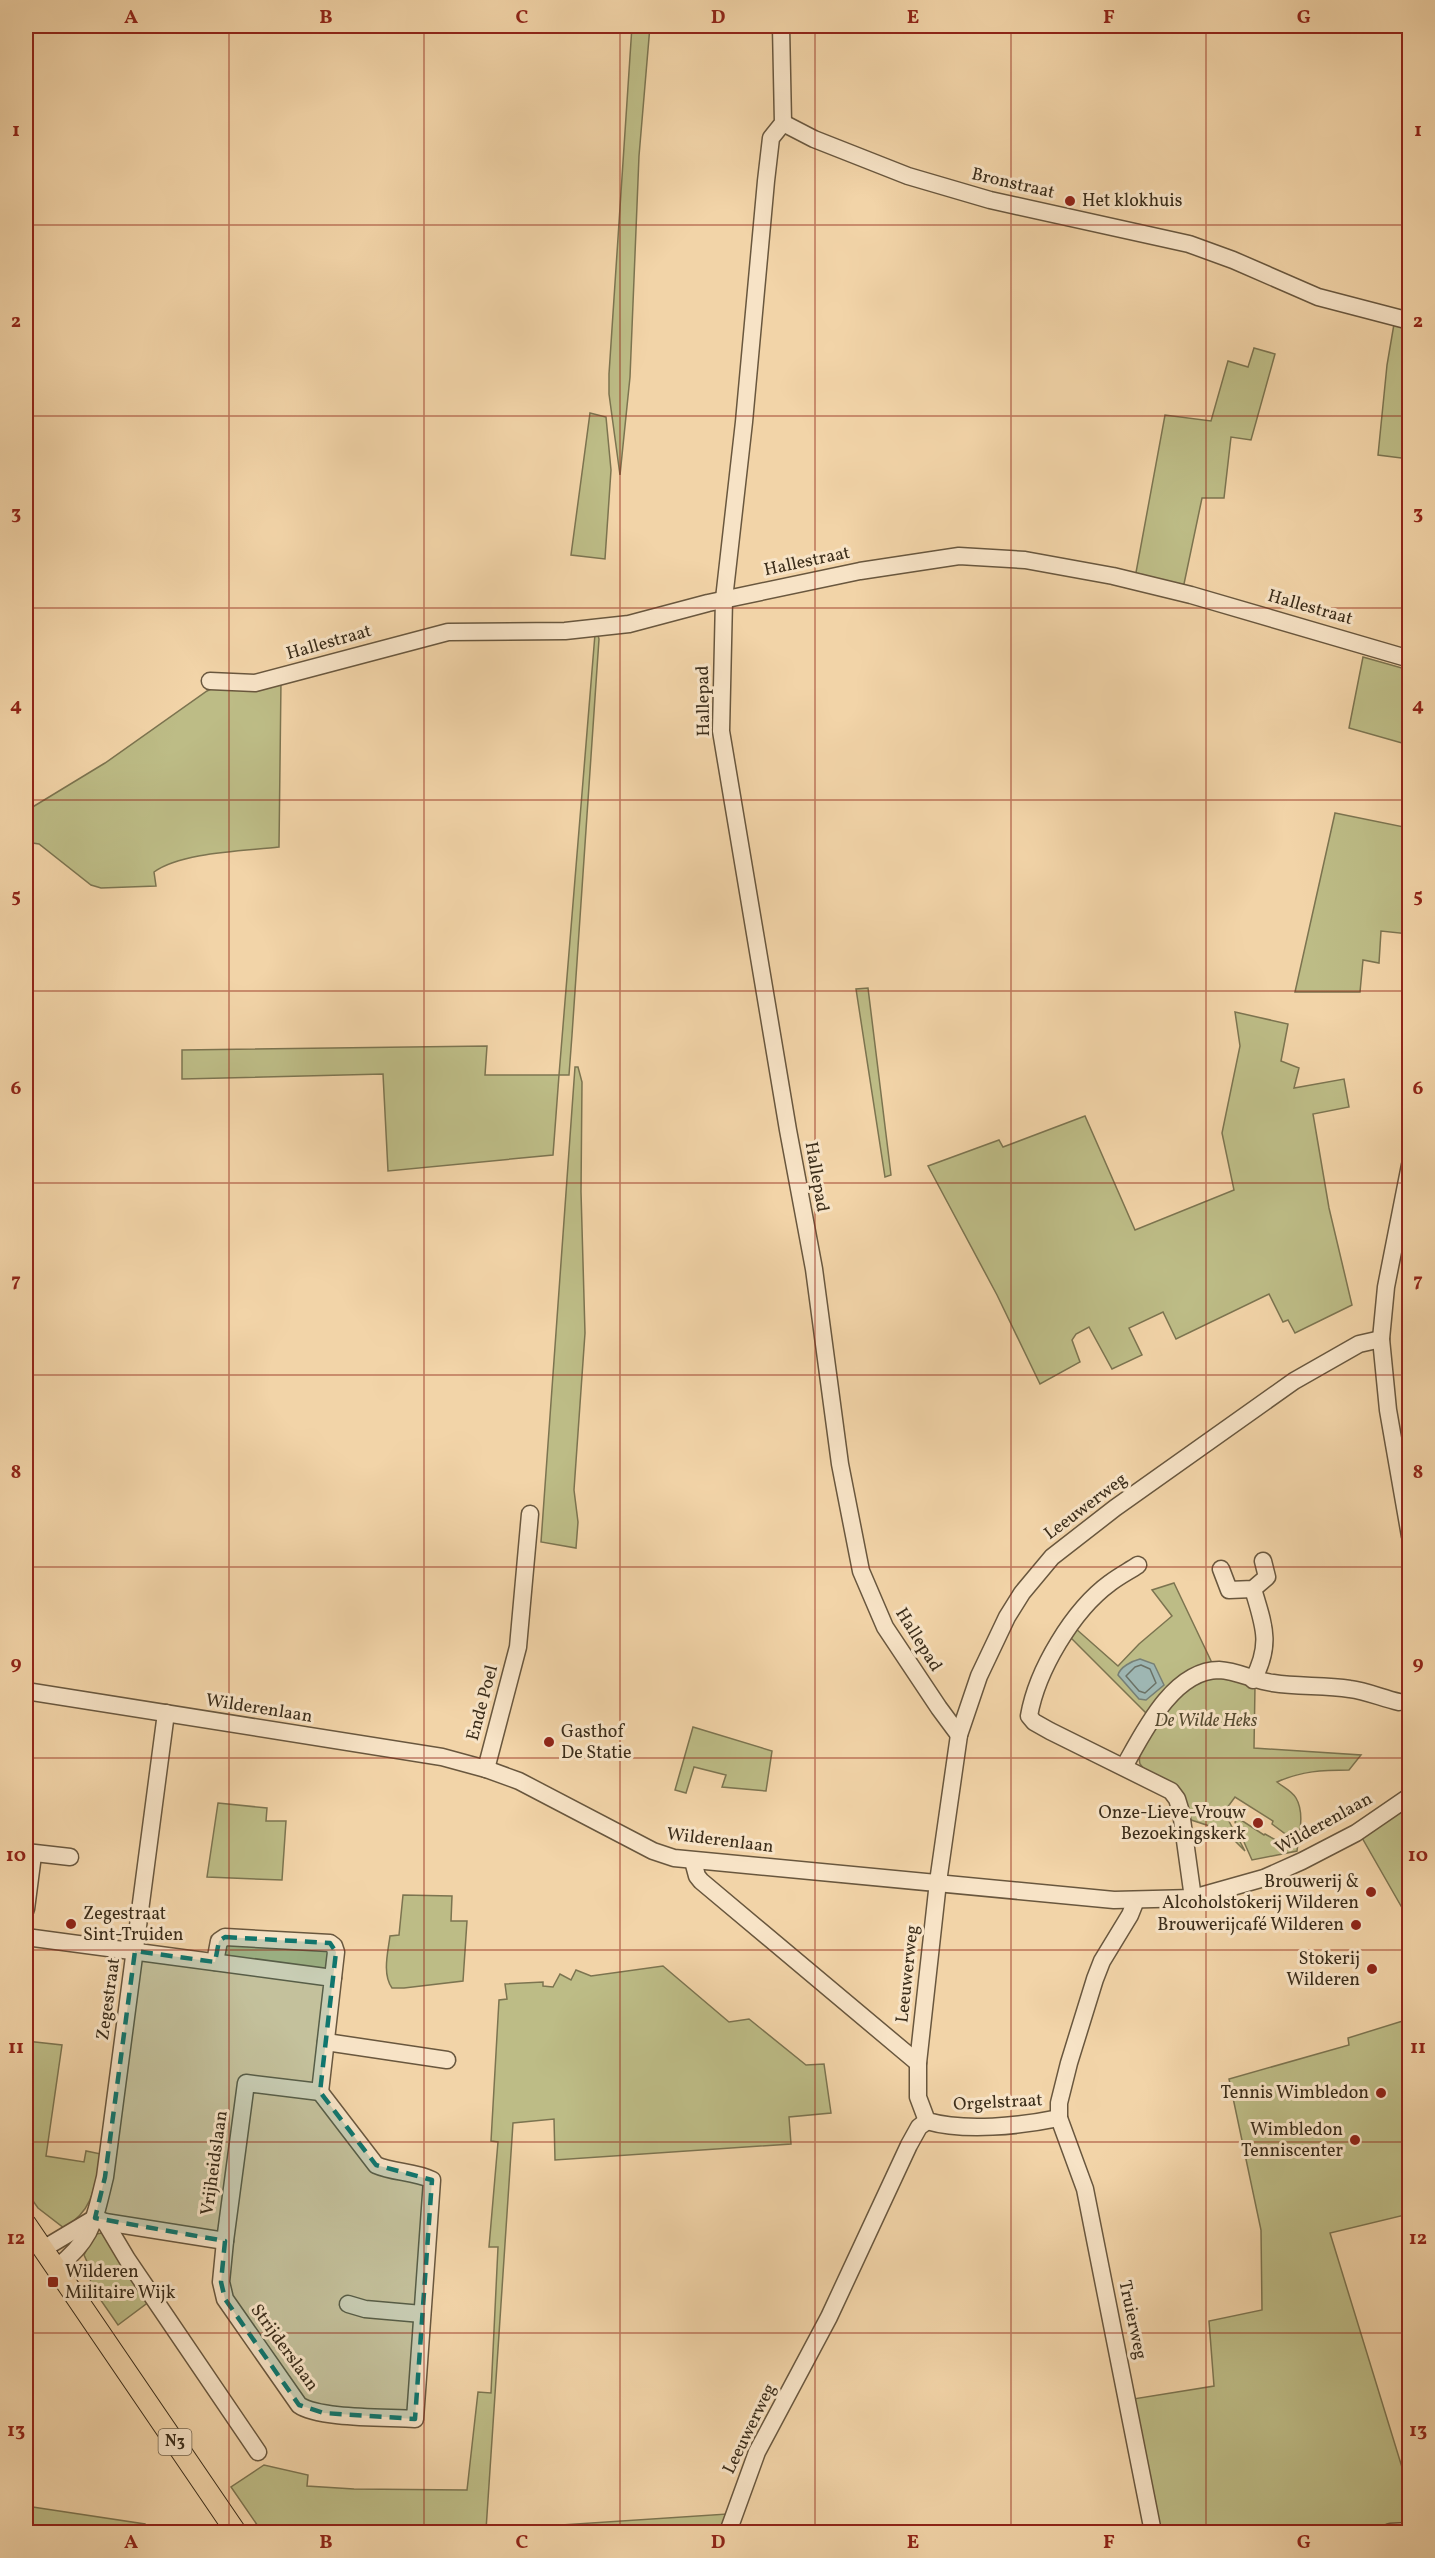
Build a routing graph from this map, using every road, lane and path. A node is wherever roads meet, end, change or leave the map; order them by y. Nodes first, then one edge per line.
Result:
1 (781, 26) edge
2 (783, 123) junction
3 (1410, 321) edge
4 (724, 599) junction
5 (1410, 658) edge
6 (210, 681) dead end
7 (1410, 1165) edge
8 (1381, 1339) junction
9 (530, 1514) dead end
10 (1410, 1536) edge
11 (1263, 1561) dead end
12 (1138, 1565) dead end
13 (1221, 1569) dead end
14 (1253, 1589) junction
15 (1253, 1680) junction
16 (26, 1691) edge
17 (1399, 1702) dead end
18 (166, 1713) junction
19 (959, 1735) junction
20 (1124, 1767) junction
21 (486, 1769) junction
22 (1410, 1796) edge
23 (29, 1853) edge
24 (70, 1857) dead end
25 (693, 1861) junction
26 (938, 1882) junction
27 (1193, 1898) junction
28 (1136, 1900) junction
29 (26, 1909) edge
30 (26, 1936) edge
31 (135, 1951) junction
32 (215, 1962) junction
33 (333, 1978) junction
34 (326, 2042) junction
35 (447, 2060) dead end
36 (918, 2063) junction
37 (320, 2092) junction
38 (1059, 2118) junction
39 (927, 2121) junction
40 (100, 2220) junction
41 (26, 2224) edge
42 (225, 2241) junction
43 (43, 2249) junction
44 (56, 2268) junction
45 (348, 2304) dead end
46 (422, 2314) junction
47 (258, 2452) dead end
48 (1410, 2531) edge
49 (236, 2532) edge
50 (729, 2532) edge
51 (1153, 2532) edge
52 (1390, 2532) edge

1 - 2 street
2 - 3 street, Bronstraat
2 - 4 street
4 - 5 street, Hallestraat
4 - 6 street, Hallestraat
4 - 19 street, Hallepad
7 - 8 street
8 - 10 street
8 - 19 street, Leeuwerweg
9 - 21 street, Ende Poel
11 - 14 street
12 - 20 street
13 - 14 street
14 - 15 street
15 - 17 street
15 - 20 street
16 - 18 street, Wilderenlaan
18 - 21 street, Wilderenlaan
18 - 31 street, Zegestraat
19 - 26 street, Leeuwerweg
20 - 27 street
21 - 25 street, Wilderenlaan
22 - 27 street, Wilderenlaan
23 - 24 street
23 - 29 street
25 - 26 street, Wilderenlaan
25 - 36 street
26 - 28 street, Wilderenlaan
26 - 36 street, Leeuwerweg
27 - 28 street, Wilderenlaan
28 - 38 street, Orgelstraat
30 - 31 street
31 - 32 street
31 - 40 street, Zegestraat
32 - 33 street
32 - 33 street
33 - 34 street
34 - 35 street
34 - 37 street
36 - 39 street
37 - 42 street, Vrijheidslaan
37 - 46 street, Strijderslaan
38 - 39 street, Orgelstraat
38 - 51 street, Truierweg
39 - 50 street, Leeuwerweg
40 - 42 street, Vrijheidslaan
40 - 43 street
40 - 44 street, Zegestraat
40 - 47 street
41 - 43 main road, N3
42 - 46 street, Strijderslaan
43 - 44 main road, N3
44 - 49 main road, N3
45 - 46 street
48 - 52 street

